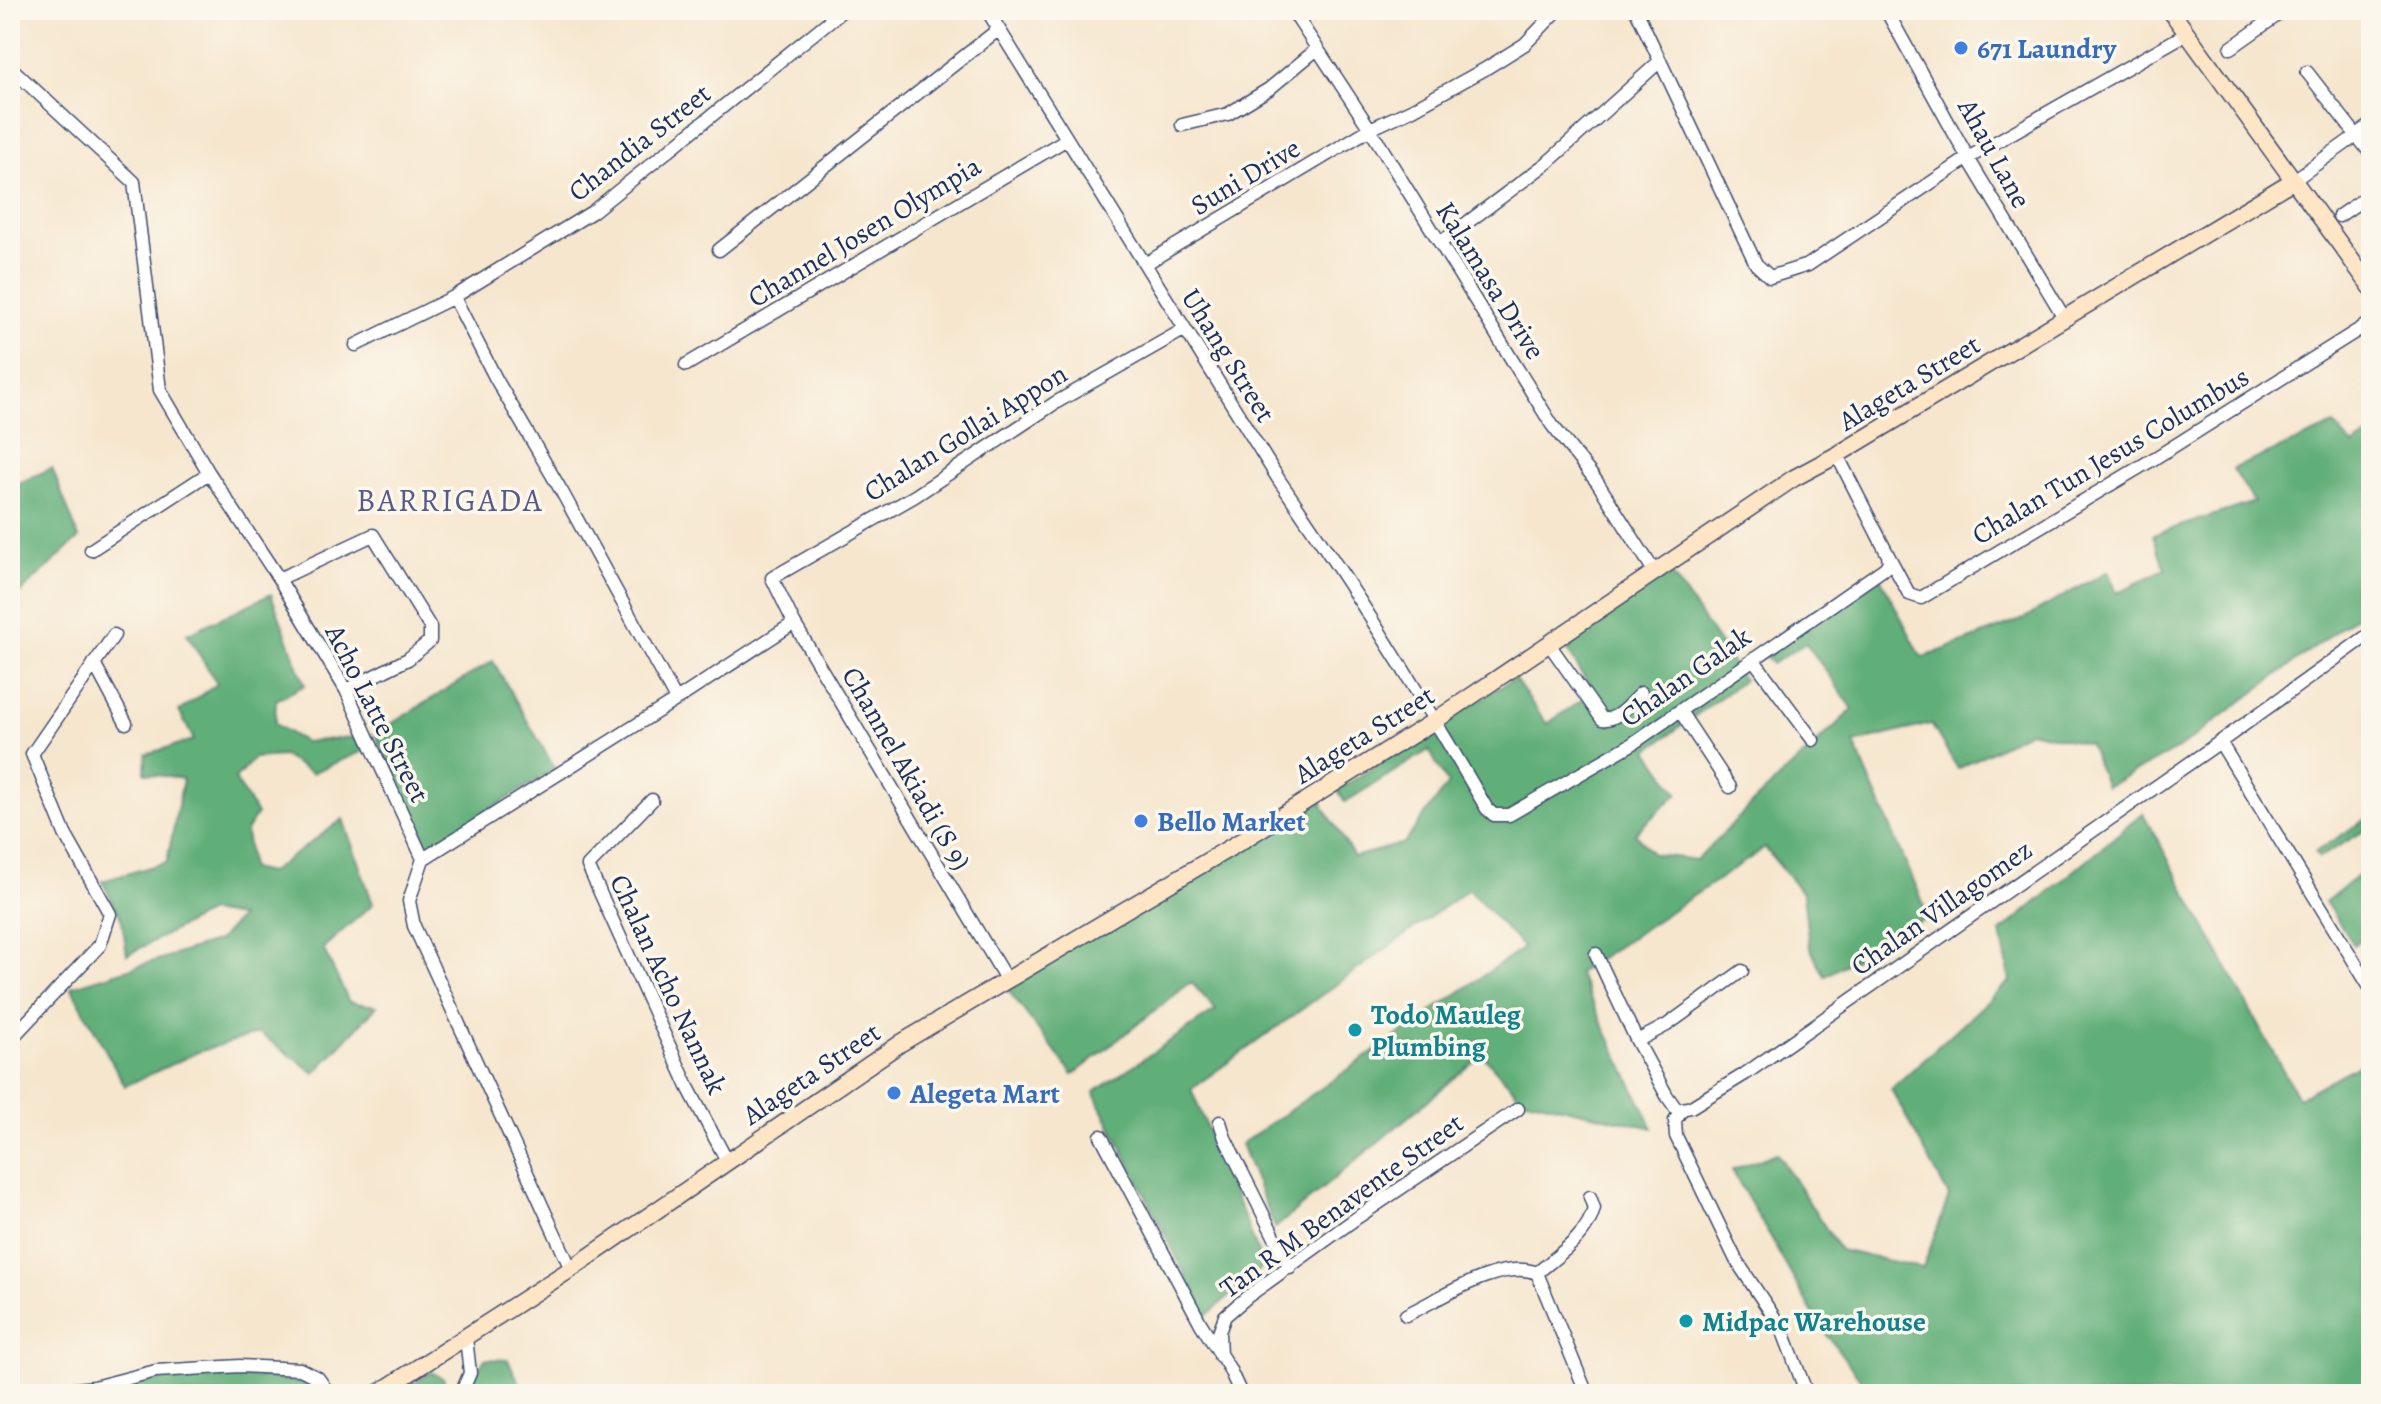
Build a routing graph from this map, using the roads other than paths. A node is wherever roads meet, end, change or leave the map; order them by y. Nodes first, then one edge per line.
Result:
1 (843, 10) edge
2 (987, 10) edge
3 (1292, 10) edge
4 (1558, 10) edge
5 (1636, 10) edge
6 (1886, 10) edge
7 (2170, 10) edge
8 (2280, 10) edge
9 (999, 29) junction
10 (2186, 34) junction
11 (2231, 48) dead end
12 (1316, 50) junction
13 (1659, 62) junction
14 (10, 67) edge
15 (2307, 72) dead end
16 (1182, 125) dead end
17 (2371, 125) edge
18 (1370, 129) junction
19 (2356, 136) junction
20 (1067, 139) junction
21 (2371, 154) edge
22 (1968, 158) junction
23 (2294, 180) junction
24 (2371, 194) edge
25 (2339, 216) dead end
26 (1440, 243) junction
27 (719, 250) dead end
28 (1145, 264) junction
29 (2371, 287) edge
30 (454, 297) junction
31 (2065, 319) junction
32 (2371, 322) edge
33 (1185, 329) junction
34 (356, 345) dead end
35 (686, 365) dead end
36 (1837, 455) junction
37 (209, 473) junction
38 (91, 550) dead end
39 (1888, 555) junction
40 (1654, 571) junction
41 (772, 578) joint
42 (279, 579) junction
43 (794, 623) junction
44 (2371, 633) edge
45 (114, 635) dead end
46 (1549, 644) junction
47 (1753, 659) junction
48 (94, 663) junction
49 (346, 690) junction
50 (1641, 693) dead end
51 (676, 700) junction
52 (1680, 711) junction
53 (1436, 720) junction
54 (126, 723) dead end
55 (1813, 740) dead end
56 (2220, 742) junction
57 (1730, 787) dead end
58 (652, 800) dead end
59 (423, 859) junction
60 (1596, 954) dead end
61 (1742, 971) dead end
62 (1006, 979) junction
63 (2371, 989) edge
64 (10, 1040) edge
65 (1637, 1041) junction
66 (1518, 1109) dead end
67 (1681, 1111) junction
68 (1220, 1122) dead end
69 (1101, 1136) dead end
70 (727, 1161) junction
71 (1590, 1197) dead end
72 (1290, 1268) junction
73 (571, 1269) junction
74 (1537, 1273) junction
75 (1406, 1315) dead end
76 (466, 1338) junction
77 (1220, 1356) junction
78 (10, 1393) edge
79 (329, 1394) edge
80 (377, 1394) edge
81 (461, 1394) edge
82 (1241, 1394) edge
83 (1587, 1394) edge
84 (1807, 1394) edge

1 - 30 street, Chandia Street
2 - 9 street, Uhang Street
3 - 12 street, Kalamasa Drive
4 - 18 street, Suni Drive
5 - 13 street
6 - 22 street, Ahau Lane
7 - 10 main road
8 - 11 street
9 - 20 street, Uhang Street
9 - 27 street
10 - 22 street
10 - 23 main road
12 - 16 street
12 - 18 street, Kalamasa Drive
13 - 22 street
13 - 26 street
14 - 37 street, Acho Latte Street
15 - 19 street
17 - 19 street
18 - 26 street, Kalamasa Drive
18 - 28 street, Suni Drive
19 - 21 street
19 - 23 street
20 - 28 street, Uhang Street
20 - 35 street, Channel Josen Olympia
22 - 31 street, Ahau Lane
23 - 29 main road
23 - 31 main road, Alageta Street
24 - 25 street
26 - 40 street, Kalamasa Drive
28 - 33 street, Uhang Street
30 - 34 street, Chandia Street
30 - 51 street
31 - 36 main road, Alageta Street
32 - 39 street, Chalan Tun Jesus Columbus
33 - 41 street, Chalan Gollai Appon
33 - 53 street, Uhang Street
36 - 39 street
36 - 40 main road, Alageta Street
37 - 38 street
37 - 42 street, Acho Latte Street
39 - 47 street, Chalan Galak
40 - 46 main road, Alageta Street
41 - 43 street, Channel Akiadi (S 9)
42 - 49 street, Acho Latte Street
42 - 49 street
43 - 51 street
43 - 62 street, Channel Akiadi (S 9)
44 - 56 street, Chalan Villagomez
45 - 48 street
46 - 50 street
46 - 53 main road, Alageta Street
47 - 52 street, Chalan Galak
47 - 55 street
48 - 54 street
48 - 64 street
49 - 59 street, Acho Latte Street
51 - 59 street
52 - 53 street, Chalan Galak
52 - 57 street
53 - 62 main road, Alageta Street
56 - 63 street
56 - 67 street, Chalan Villagomez
58 - 70 street, Chalan Acho Nannak
59 - 73 street
60 - 65 street
61 - 65 street
62 - 70 main road, Alageta Street
65 - 67 street
66 - 72 street, Tan R M Benavente Street
67 - 84 street
68 - 72 street
69 - 77 street
70 - 73 main road, Alageta Street
71 - 74 street
72 - 77 street, Tan R M Benavente Street
73 - 76 main road, Alageta Street
74 - 75 street
74 - 83 street
76 - 80 main road, Alageta Street
76 - 81 street
77 - 82 street
78 - 79 street

